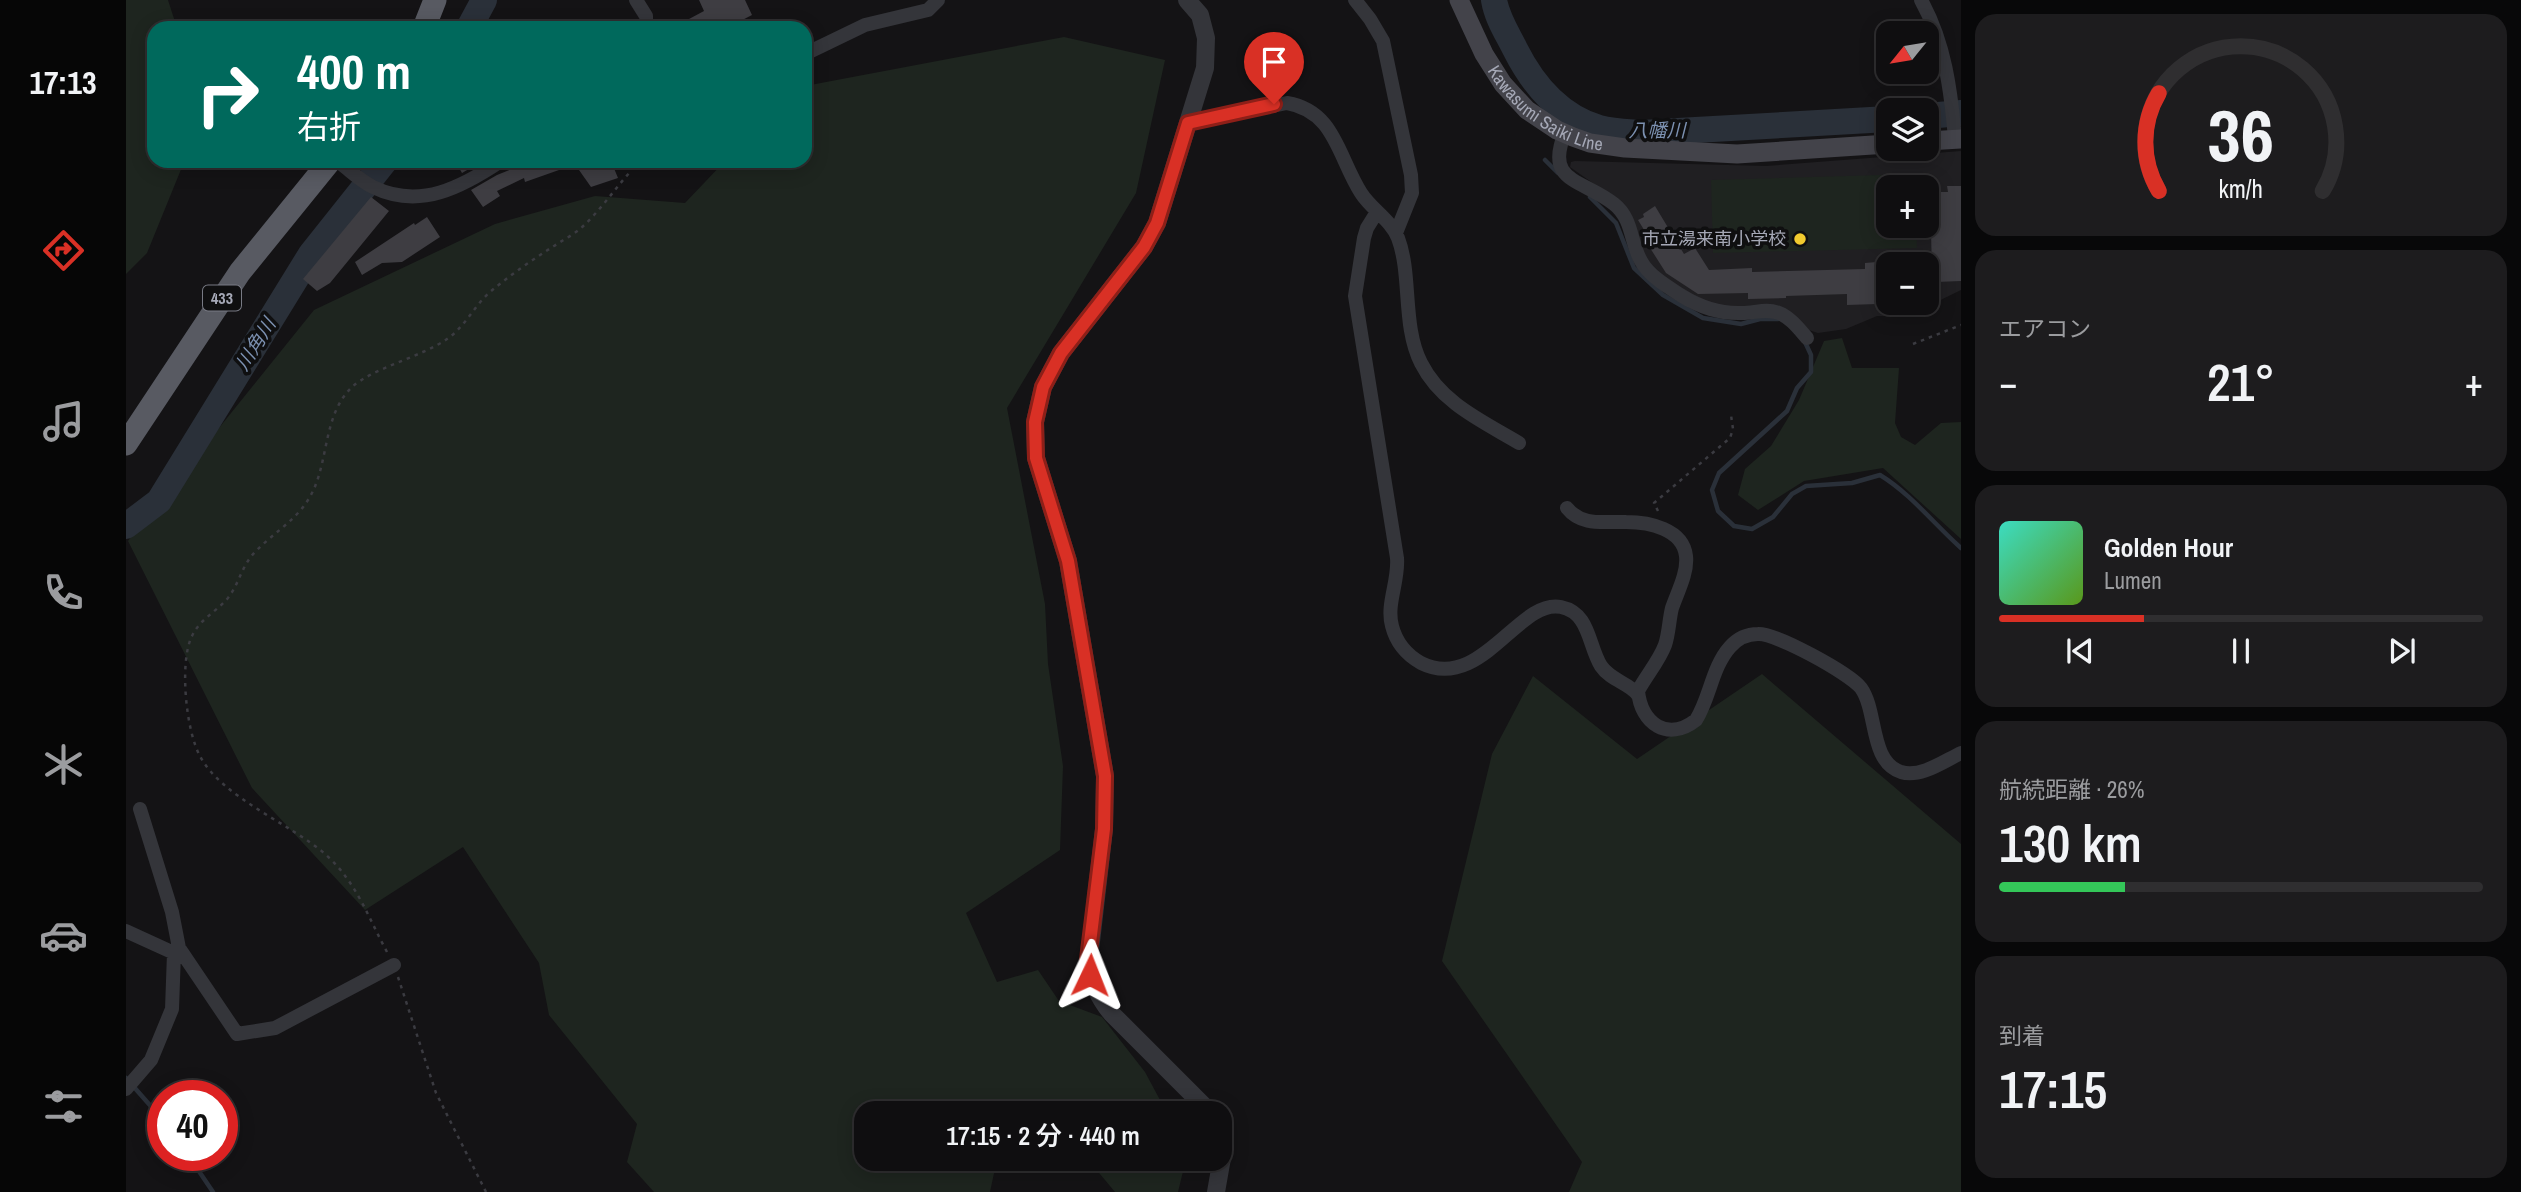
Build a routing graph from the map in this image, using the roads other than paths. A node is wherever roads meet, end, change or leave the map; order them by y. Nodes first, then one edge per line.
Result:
1 (435, 0) edge
2 (636, 0) edge
3 (938, 0) edge
4 (1187, 0) edge
5 (1354, 0) edge
6 (1459, 0) edge
7 (1921, 0) edge
8 (427, 21) edge
9 (646, 21) edge
10 (812, 51) edge
11 (1188, 123) junction
12 (1565, 133) junction
13 (1957, 136) edge
14 (1939, 139) edge
15 (1876, 145) edge
16 (324, 168) edge
17 (346, 168) edge
18 (490, 168) edge
19 (1377, 212) junction
20 (1396, 233) junction
21 (1807, 338) dead end
22 (1519, 443) dead end
23 (126, 444) edge
24 (1567, 508) dead end
25 (1638, 695) junction
26 (1961, 753) edge
27 (140, 809) dead end
28 (126, 931) edge
29 (177, 951) junction
30 (394, 965) road end
31 (126, 1089) edge
32 (1199, 1101) edge
33 (1220, 1171) edge
34 (1216, 1192) edge

1 - 8 highway
2 - 9 street
3 - 10 street
4 - 11 street
5 - 20 street
6 - 12 main road, Kawasumi Saiki Line
7 - 13 street
11 - 19 street
11 - 32 street
12 - 15 main road, Kawasumi Saiki Line
12 - 21 street
13 - 14 main road
16 - 23 highway, 433
17 - 18 street
19 - 20 street
19 - 25 street
20 - 22 street
24 - 25 street
25 - 26 street
27 - 29 street
28 - 29 street
29 - 30 street
29 - 31 street
33 - 34 street

